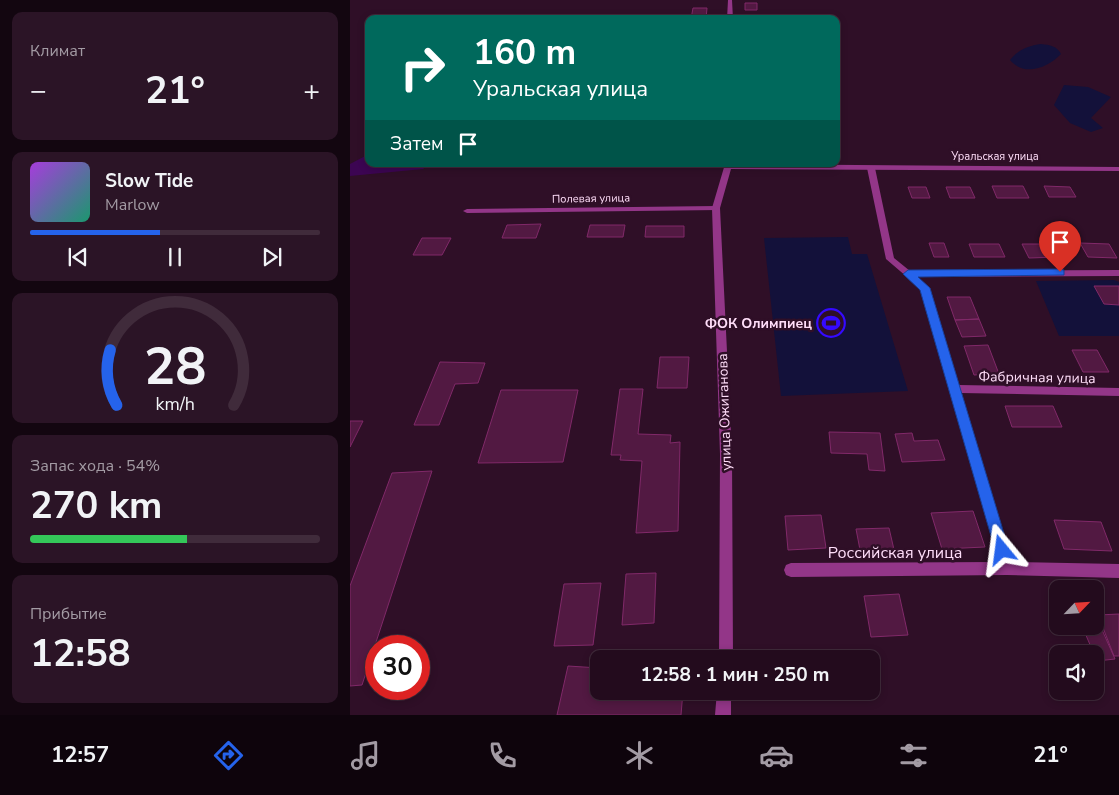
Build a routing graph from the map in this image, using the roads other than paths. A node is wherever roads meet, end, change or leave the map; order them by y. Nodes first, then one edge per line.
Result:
1 (730, 0) edge
2 (730, 15) edge
3 (729, 167) edge
4 (800, 167) edge
5 (871, 168) junction
6 (1119, 169) edge
7 (716, 208) junction
8 (467, 211) dead end
9 (1118, 272) edge
10 (908, 274) junction
11 (955, 389) junction
12 (1119, 392) edge
13 (1007, 568) junction
14 (791, 570) dead end
15 (1119, 571) edge
16 (726, 650) edge
17 (724, 700) edge
18 (723, 715) edge

1 - 2 street
3 - 7 street, улица Ожиганова
4 - 5 street, Уральская улица
5 - 6 street, Уральская улица
5 - 10 street
7 - 8 street, Полевая улица
7 - 16 street, улица Ожиганова
9 - 10 street
10 - 11 street
11 - 12 street, Фабричная улица
11 - 13 street
13 - 14 street, Российская улица
13 - 15 street, Российская улица
17 - 18 street

